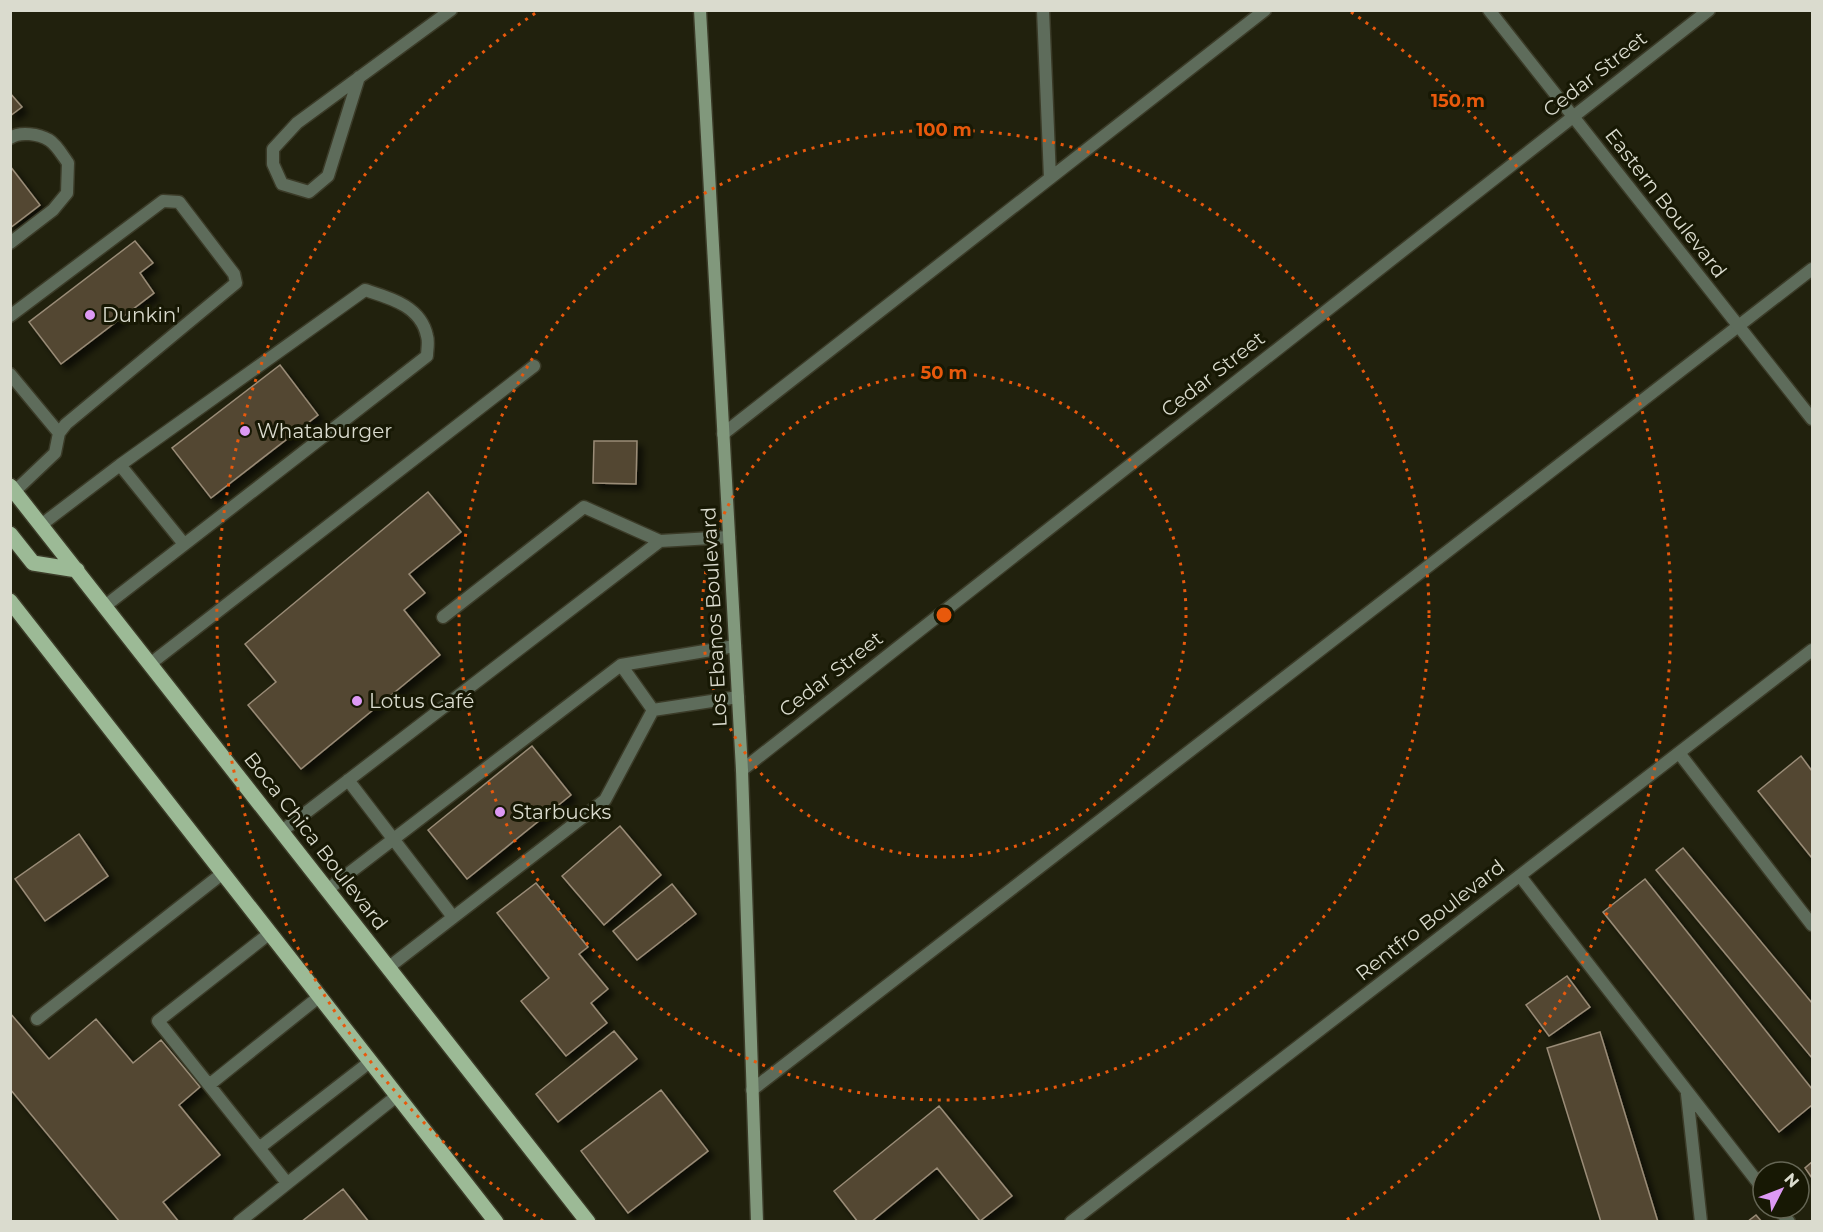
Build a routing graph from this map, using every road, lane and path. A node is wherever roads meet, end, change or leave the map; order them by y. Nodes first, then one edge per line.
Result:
1 (451, 10) edge
2 (700, 10) edge
3 (1043, 10) edge
4 (1265, 10) edge
5 (1490, 10) edge
6 (1709, 10) edge
7 (359, 78) junction
8 (1573, 116) junction
9 (10, 138) edge
10 (1050, 178) junction
11 (10, 243) edge
12 (1812, 269) edge
13 (10, 316) edge
14 (1739, 326) junction
15 (534, 366) dead end
16 (10, 374) edge
17 (1812, 419) edge
18 (59, 433) junction
19 (723, 434) junction
20 (120, 465) junction
21 (13, 488) edge
22 (41, 525) junction
23 (10, 534) edge
24 (729, 537) junction
25 (660, 541) junction
26 (184, 544) junction
27 (77, 570) junction
28 (10, 602) edge
29 (105, 606) junction
30 (443, 617) dead end
31 (735, 646) junction
32 (1812, 650) edge
33 (150, 664) junction
34 (621, 664) junction
35 (738, 697) junction
36 (653, 710) junction
37 (1678, 753) junction
38 (742, 770) junction
39 (348, 780) junction
40 (282, 831) junction
41 (393, 839) junction
42 (223, 873) junction
43 (1520, 876) junction
44 (327, 890) junction
45 (453, 917) junction
46 (1812, 925) edge
47 (270, 933) junction
48 (389, 967) junction
49 (320, 996) junction
50 (38, 1019) dead end
51 (371, 1061) junction
52 (209, 1085) junction
53 (752, 1089) junction
54 (1687, 1093) junction
55 (398, 1095) junction
56 (260, 1148) junction
57 (1751, 1174) edge
58 (288, 1183) junction
59 (239, 1221) edge
60 (496, 1221) edge
61 (588, 1221) edge
62 (757, 1221) edge
63 (1071, 1221) edge
64 (1701, 1221) edge

1 - 7 street
2 - 19 street, Los Ebanos Boulevard
3 - 10 street
4 - 10 street
5 - 8 street, Eastern Boulevard
6 - 8 street, Cedar Street
7 - 7 street
8 - 14 street, Eastern Boulevard
8 - 38 street, Cedar Street
9 - 11 street
10 - 19 street
12 - 14 street
13 - 18 street
14 - 17 street, Eastern Boulevard
14 - 53 street
15 - 33 street
16 - 18 street
18 - 21 street
19 - 24 street, Los Ebanos Boulevard
20 - 22 street
20 - 26 street
20 - 26 street
21 - 22 main road, Boca Chica Boulevard
22 - 27 main road, Boca Chica Boulevard
23 - 27 main road
24 - 25 street
24 - 31 street, Los Ebanos Boulevard
25 - 30 street
25 - 39 street
26 - 29 street
27 - 29 main road, Boca Chica Boulevard
28 - 42 main road
29 - 33 main road, Boca Chica Boulevard
31 - 34 street
31 - 35 street, Los Ebanos Boulevard
32 - 37 street, Rentfro Boulevard
33 - 40 main road, Boca Chica Boulevard
34 - 36 street
34 - 41 street
35 - 36 street
35 - 38 street, Los Ebanos Boulevard
36 - 45 street
37 - 43 street, Rentfro Boulevard
37 - 46 street
38 - 53 street, Los Ebanos Boulevard
39 - 40 street
39 - 41 street
40 - 44 main road, Boca Chica Boulevard
41 - 44 street
41 - 45 street
42 - 47 main road
42 - 50 street
43 - 54 street
43 - 63 street, Rentfro Boulevard
44 - 48 main road, Boca Chica Boulevard
45 - 48 street
47 - 49 main road
47 - 52 street
48 - 61 main road, Boca Chica Boulevard
49 - 51 main road
49 - 52 street
51 - 55 main road
51 - 56 street
52 - 56 street
53 - 62 street, Los Ebanos Boulevard
54 - 57 street
54 - 64 street
55 - 58 street
55 - 60 main road
56 - 58 street
58 - 59 street

